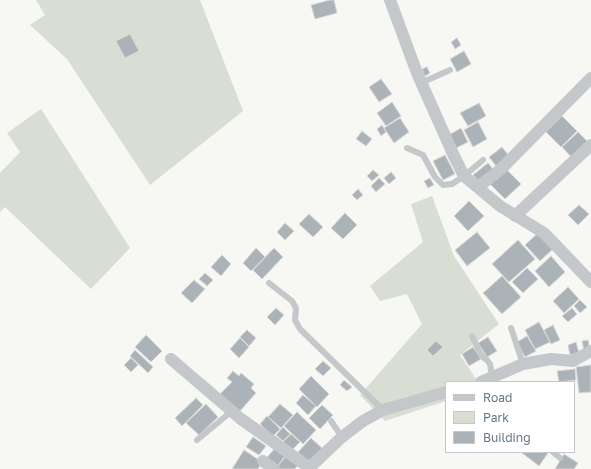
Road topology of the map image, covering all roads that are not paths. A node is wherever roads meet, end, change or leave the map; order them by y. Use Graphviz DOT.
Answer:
graph roads {
  1 [pos="390,0"];
  2 [pos="450,70"];
  3 [pos="591,78"];
  4 [pos="421,83"];
  5 [pos="591,145"];
  6 [pos="407,148"];
  7 [pos="483,160"];
  8 [pos="464,176"];
  9 [pos="478,187"];
  10 [pos="515,216"];
  11 [pos="591,282"];
  12 [pos="269,283"];
  13 [pos="511,328"];
  14 [pos="472,336"];
  15 [pos="591,351"];
  16 [pos="171,359"];
  17 [pos="523,364"];
  18 [pos="484,381"];
  19 [pos="445,392"];
  20 [pos="383,410"];
  21 [pos="232,411"];
  22 [pos="331,421"];
  23 [pos="342,437"];
  24 [pos="197,440"];
  25 [pos="554,453"];
  26 [pos="560,458"];
  27 [pos="263,462"];
  28 [pos="274,469"];
  29 [pos="310,469"];
  1 -- 4 [label="street"];
  2 -- 4 [label="lane"];
  3 -- 9 [label="street"];
  4 -- 8 [label="street"];
  5 -- 10 [label="street"];
  6 -- 8 [label="lane"];
  7 -- 8 [label="lane"];
  8 -- 9 [label="street"];
  9 -- 10 [label="street"];
  10 -- 11 [label="street"];
  12 -- 20 [label="lane"];
  13 -- 17 [label="lane"];
  14 -- 18 [label="lane"];
  15 -- 17 [label="street"];
  16 -- 21 [label="street"];
  17 -- 18 [label="street"];
  19 -- 20 [label="street"];
  20 -- 23 [label="street"];
  21 -- 24 [label="lane"];
  21 -- 29 [label="street"];
  22 -- 23 [label="lane"];
  23 -- 29 [label="street"];
  25 -- 26 [label="lane"];
  27 -- 28 [label="street"];
}
